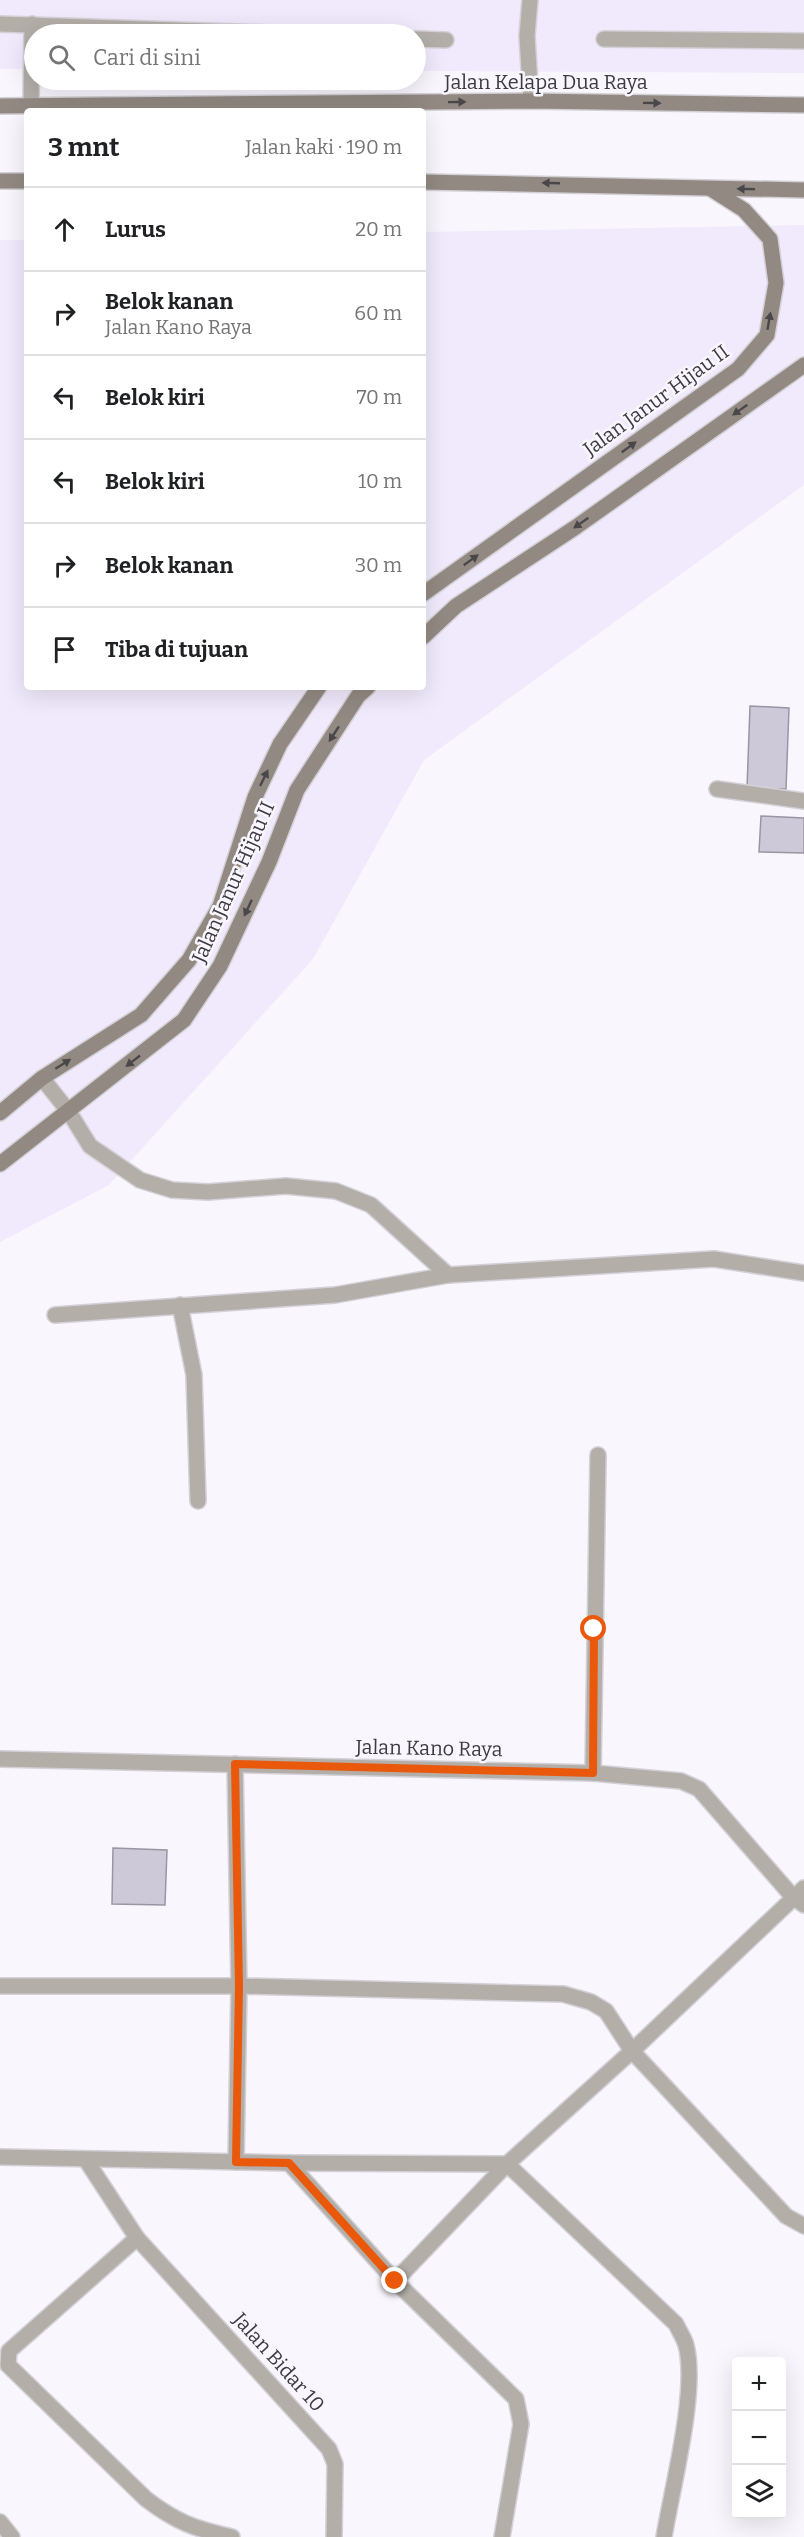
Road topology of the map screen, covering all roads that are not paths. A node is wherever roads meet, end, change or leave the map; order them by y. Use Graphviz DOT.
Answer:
graph roads {
  1 [pos="530,0"];
  2 [pos="0,24"];
  3 [pos="32,24"];
  4 [pos="426,39"];
  5 [pos="604,39"];
  6 [pos="446,40"];
  7 [pos="804,41"];
  8 [pos="31,90"];
  9 [pos="531,101"];
  10 [pos="804,105"];
  11 [pos="0,106"];
  12 [pos="31,106"];
  13 [pos="0,181"];
  14 [pos="24,181"];
  15 [pos="426,182"];
  16 [pos="711,189"];
  17 [pos="804,190"];
  18 [pos="804,365"];
  19 [pos="426,592"];
  20 [pos="426,634"];
  21 [pos="317,690"];
  22 [pos="365,690"];
  23 [pos="717,789"];
  24 [pos="804,801"];
  25 [pos="42,1078"];
  26 [pos="69,1112"];
  27 [pos="0,1113"];
  28 [pos="0,1164"];
  29 [pos="804,1273"];
  30 [pos="448,1275"];
  31 [pos="180,1305"];
  32 [pos="55,1315"];
  33 [pos="598,1455"];
  34 [pos="198,1501"];
  35 [pos="0,1759"];
  36 [pos="235,1764"];
  37 [pos="593,1773"];
  38 [pos="800,1897"];
  39 [pos="0,1986"];
  40 [pos="239,1986"];
  41 [pos="632,2051"];
  42 [pos="0,2157"];
  43 [pos="86,2160"];
  44 [pos="236,2162"];
  45 [pos="289,2163"];
  46 [pos="507,2164"];
  47 [pos="804,2226"];
  48 [pos="137,2238"];
  49 [pos="395,2281"];
  50 [pos="0,2522"];
  51 [pos="12,2537"];
  52 [pos="232,2537"];
  53 [pos="334,2537"];
  54 [pos="502,2537"];
  55 [pos="664,2537"];
  1 -- 9 [label="street"];
  2 -- 3 [label="street"];
  4 -- 6 [label="street"];
  5 -- 7 [label="street"];
  8 -- 12 [label="street"];
  9 -- 10 [label="street, Jalan Kelapa Dua Raya, one-way"];
  12 -- 9 [label="street, Jalan Kelapa Dua Raya, one-way"];
  11 -- 12 [label="street, Jalan Kelapa Dua Raya"];
  13 -- 14 [label="street"];
  16 -- 15 [label="street, one-way"];
  17 -- 16 [label="street, one-way"];
  19 -- 16 [label="street, Jalan Janur Hijau II, one-way"];
  18 -- 20 [label="street, one-way"];
  25 -- 21 [label="street, Jalan Janur Hijau II, one-way"];
  22 -- 26 [label="street, Jalan Janur Hijau II, one-way"];
  23 -- 24 [label="street"];
  25 -- 26 [label="street"];
  25 -- 27 [label="street, Jalan Janur Hijau II"];
  26 -- 28 [label="street, Jalan Janur Hijau II"];
  26 -- 30 [label="street"];
  29 -- 30 [label="street"];
  30 -- 31 [label="street"];
  31 -- 32 [label="street"];
  31 -- 34 [label="street"];
  33 -- 37 [label="street"];
  35 -- 36 [label="street, Jalan Kano Raya"];
  36 -- 37 [label="street, Jalan Kano Raya"];
  36 -- 40 [label="street"];
  37 -- 38 [label="street, Jalan Kano Raya"];
  38 -- 41 [label="street"];
  39 -- 40 [label="street"];
  40 -- 41 [label="street"];
  40 -- 44 [label="street"];
  41 -- 46 [label="street"];
  41 -- 47 [label="street"];
  42 -- 43 [label="street"];
  43 -- 44 [label="street"];
  43 -- 48 [label="street, Jalan Bidar 10"];
  44 -- 45 [label="street"];
  45 -- 46 [label="street"];
  45 -- 49 [label="street"];
  46 -- 49 [label="street"];
  46 -- 55 [label="street"];
  48 -- 52 [label="street"];
  48 -- 53 [label="street, Jalan Bidar 10"];
  49 -- 54 [label="street"];
  50 -- 51 [label="street"];
}
